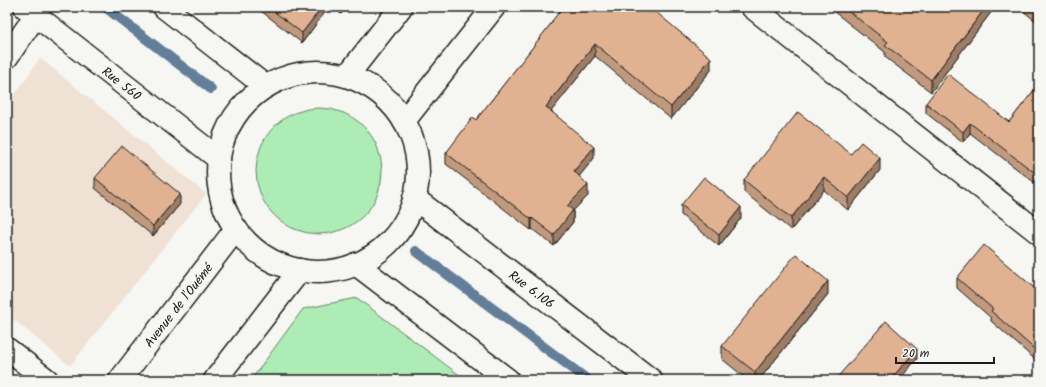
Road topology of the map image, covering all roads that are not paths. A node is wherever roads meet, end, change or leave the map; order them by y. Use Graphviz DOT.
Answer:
graph roads {
  1 [pos="164,7"];
  2 [pos="401,7"];
  3 [pos="494,7"];
  4 [pos="752,7"];
  5 [pos="31,11"];
  6 [pos="7,57"];
  7 [pos="347,76"];
  8 [pos="265,86"];
  9 [pos="404,121"];
  10 [pos="219,159"];
  11 [pos="414,198"];
  12 [pos="236,229"];
  13 [pos="1039,233"];
  14 [pos="356,264"];
  15 [pos="300,270"];
  16 [pos="7,349"];
  17 [pos="47,380"];
  18 [pos="120,380"];
  19 [pos="215,380"];
  20 [pos="508,380"];
  21 [pos="651,380"];
  1 -- 8 [label="main road"];
  2 -- 7 [label="main road"];
  3 -- 9 [label="main road"];
  4 -- 13 [label="main road"];
  5 -- 6 [label="main road"];
  5 -- 10 [label="main road, Rue 560"];
  7 -- 8 [label="main road"];
  7 -- 9 [label="main road"];
  8 -- 10 [label="main road"];
  9 -- 11 [label="main road"];
  10 -- 12 [label="main road"];
  11 -- 14 [label="main road"];
  11 -- 21 [label="main road, Rue 6.106"];
  12 -- 15 [label="main road"];
  12 -- 18 [label="main road, Avenue de l'Ouémé"];
  14 -- 15 [label="main road"];
  14 -- 20 [label="main road"];
  15 -- 19 [label="main road"];
  16 -- 17 [label="main road"];
}
